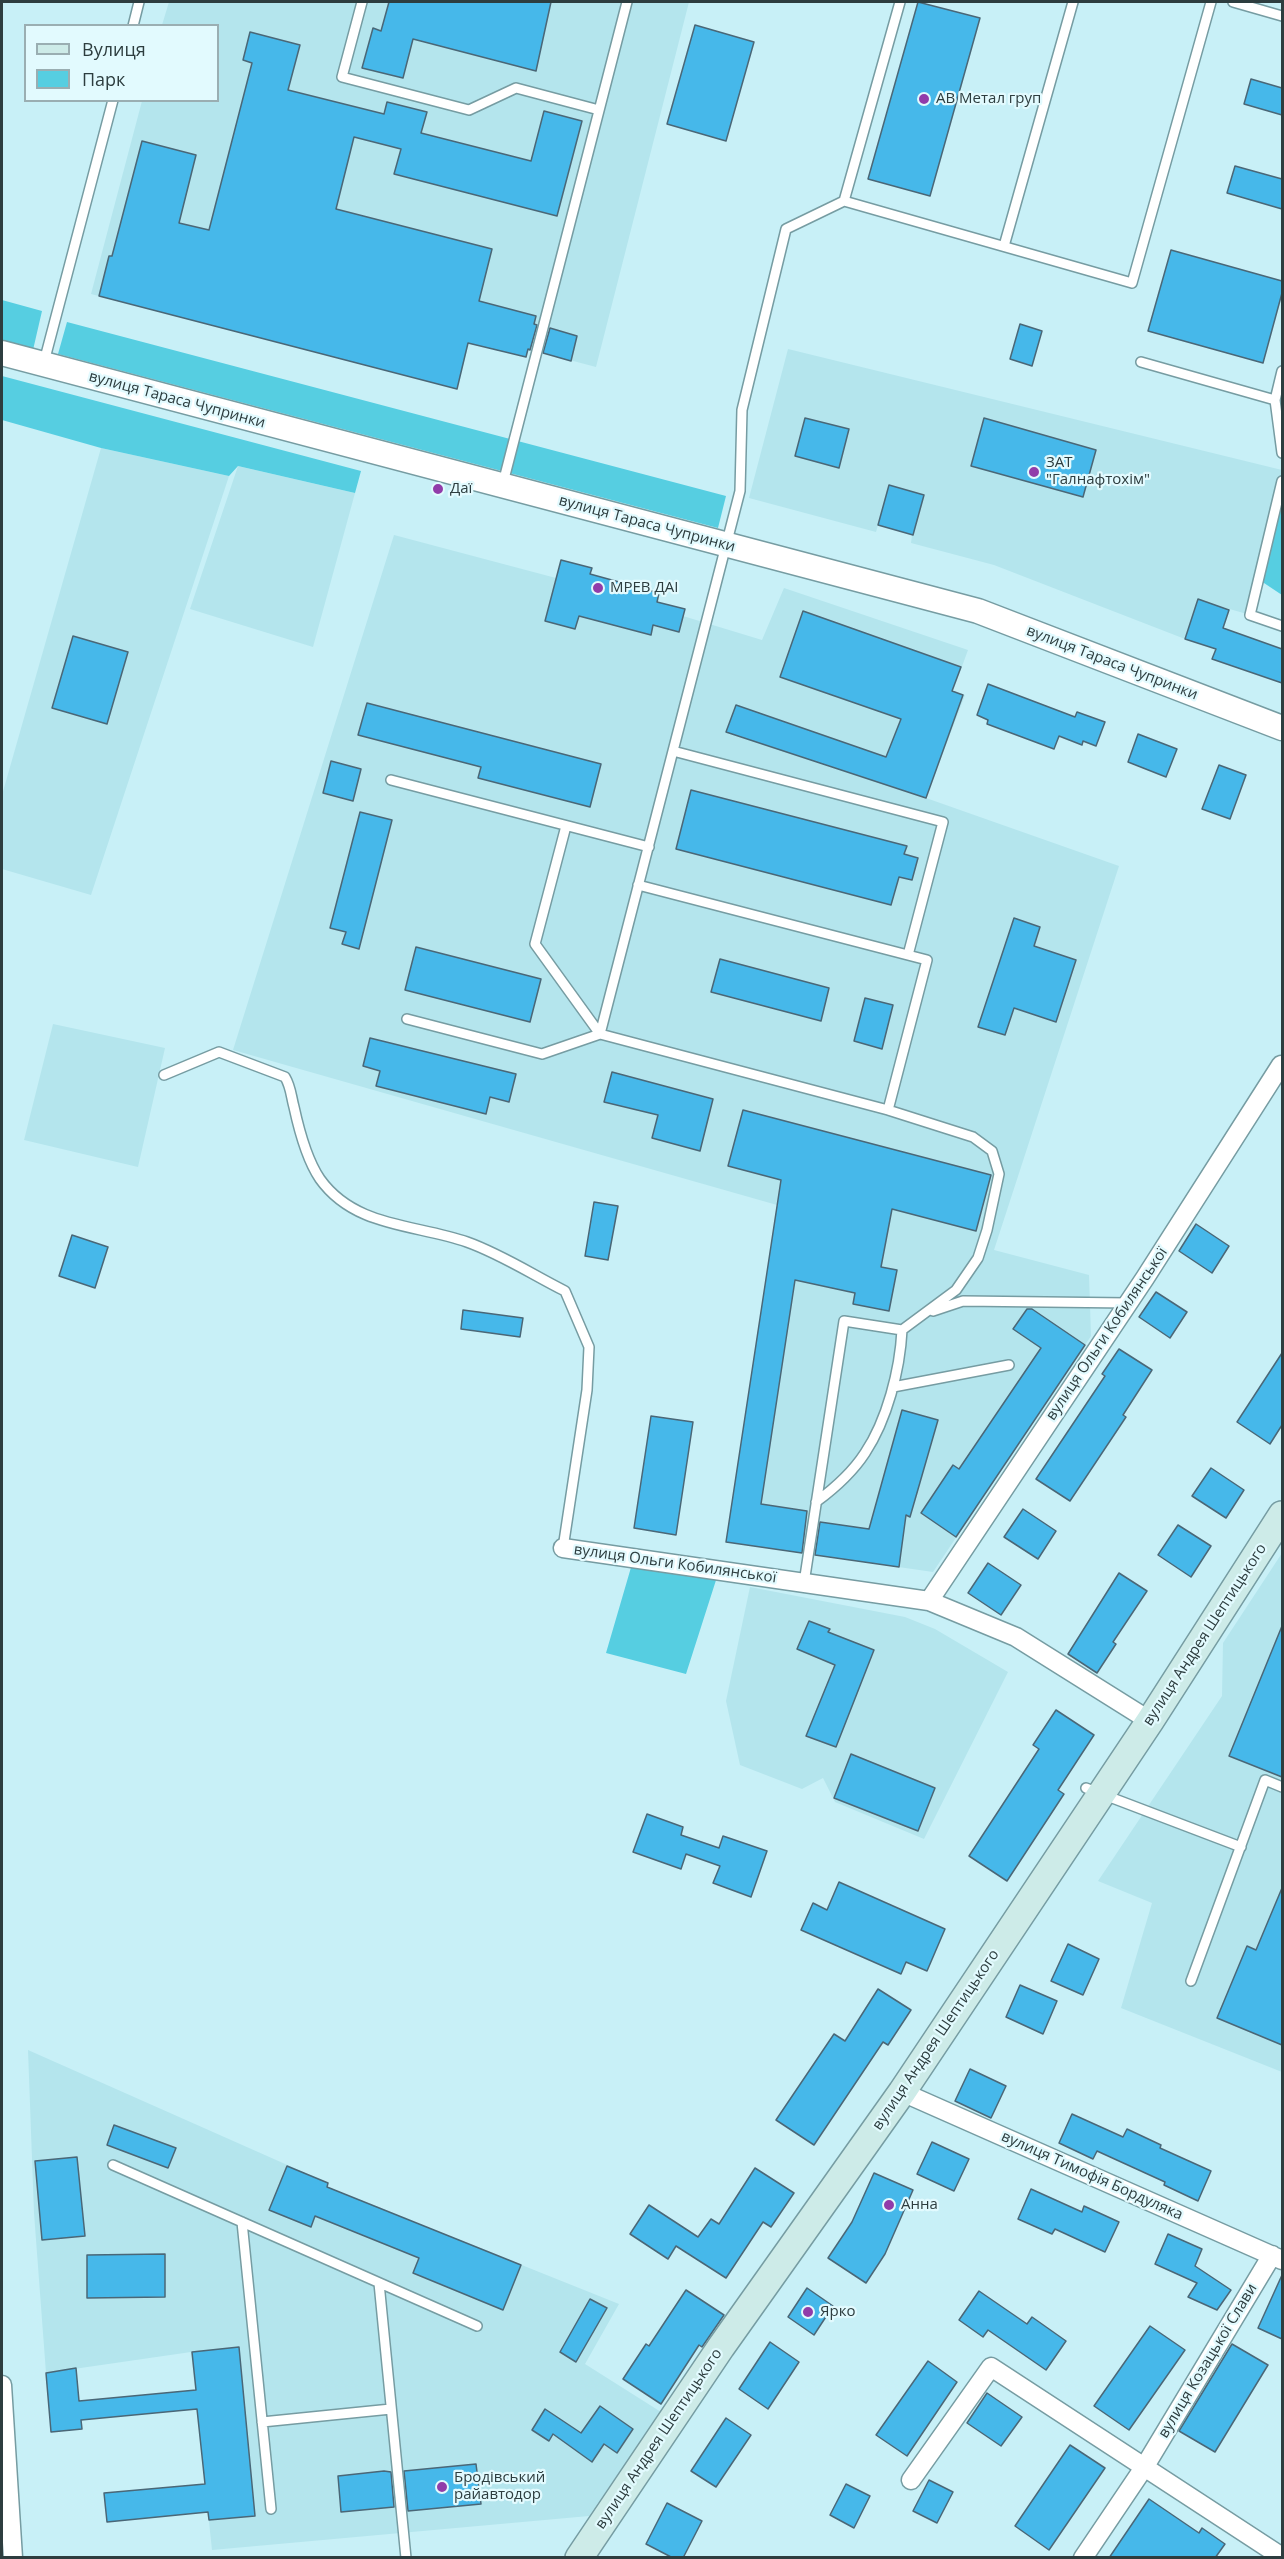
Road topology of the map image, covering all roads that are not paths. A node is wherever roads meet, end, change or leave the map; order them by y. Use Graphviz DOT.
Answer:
graph roads {
  1 [pos="139,2"];
  2 [pos="362,2"];
  3 [pos="627,2"];
  4 [pos="900,2"];
  5 [pos="1073,2"];
  6 [pos="1211,2"];
  7 [pos="1233,2"];
  8 [pos="1282,16"];
  9 [pos="134,24"];
  10 [pos="112,102"];
  11 [pos="599,110"];
  12 [pos="844,201"];
  13 [pos="1004,246"];
  14 [pos="2,353"];
  15 [pos="1141,362"];
  16 [pos="44,365"];
  17 [pos="1282,371"];
  18 [pos="1275,400"];
  19 [pos="1282,453"];
  20 [pos="1282,481"];
  21 [pos="503,486"];
  22 [pos="727,545"];
  23 [pos="1282,626"];
  24 [pos="1282,728"];
  25 [pos="673,751"];
  26 [pos="391,780"];
  27 [pos="566,826"];
  28 [pos="649,847"];
  29 [pos="638,885"];
  30 [pos="908,956"];
  31 [pos="407,1018"];
  32 [pos="600,1034"];
  33 [pos="1281,1065"];
  34 [pos="164,1075"];
  35 [pos="888,1110"];
  36 [pos="1129,1303"];
  37 [pos="928,1312"];
  38 [pos="902,1330"];
  39 [pos="1009,1365"];
  40 [pos="893,1387"];
  41 [pos="816,1502"];
  42 [pos="1282,1515"];
  43 [pos="563,1548"];
  44 [pos="804,1583"];
  45 [pos="929,1601"];
  46 [pos="1150,1721"];
  47 [pos="1282,1787"];
  48 [pos="1094,1791"];
  49 [pos="1241,1847"];
  50 [pos="1191,1981"];
  51 [pos="902,2092"];
  52 [pos="113,2165"];
  53 [pos="242,2222"];
  54 [pos="1277,2258"];
  55 [pos="379,2283"];
  56 [pos="477,2326"];
  57 [pos="2,2385"];
  58 [pos="392,2409"];
  59 [pos="262,2422"];
  60 [pos="1145,2466"];
  61 [pos="911,2480"];
  62 [pos="271,2509"];
  63 [pos="1282,2557"];
  64 [pos="13,2558"];
  65 [pos="406,2558"];
  66 [pos="579,2558"];
  67 [pos="1083,2558"];
  1 -- 9 [label="lane"];
  2 -- 11 [label="lane"];
  3 -- 11 [label="lane"];
  4 -- 12 [label="lane"];
  5 -- 13 [label="lane"];
  6 -- 13 [label="lane"];
  7 -- 8 [label="lane"];
  10 -- 16 [label="lane"];
  11 -- 21 [label="lane"];
  12 -- 13 [label="lane"];
  12 -- 22 [label="lane"];
  14 -- 16 [label="street, вулиця Тараса Чупринки"];
  15 -- 18 [label="lane"];
  16 -- 21 [label="street, вулиця Тараса Чупринки"];
  17 -- 18 [label="lane"];
  18 -- 19 [label="lane"];
  20 -- 23 [label="lane"];
  21 -- 22 [label="street, вулиця Тараса Чупринки"];
  22 -- 24 [label="street, вулиця Тараса Чупринки"];
  22 -- 25 [label="lane"];
  25 -- 28 [label="lane"];
  25 -- 30 [label="lane"];
  26 -- 27 [label="lane"];
  27 -- 28 [label="lane"];
  27 -- 32 [label="lane"];
  28 -- 29 [label="lane"];
  29 -- 30 [label="lane"];
  29 -- 32 [label="lane"];
  30 -- 35 [label="lane"];
  31 -- 32 [label="lane"];
  32 -- 35 [label="lane"];
  33 -- 36 [label="street, вулиця Ольги Кобилянської"];
  34 -- 43 [label="lane"];
  35 -- 37 [label="lane"];
  36 -- 37 [label="lane"];
  36 -- 45 [label="street, вулиця Ольги Кобилянської"];
  37 -- 38 [label="lane"];
  38 -- 40 [label="lane"];
  38 -- 41 [label="lane"];
  39 -- 40 [label="lane"];
  40 -- 41 [label="lane"];
  41 -- 44 [label="lane"];
  42 -- 46 [label="main road, вулиця Андрея Шептицького"];
  43 -- 44 [label="street, вулиця Ольги Кобилянської"];
  44 -- 45 [label="street, вулиця Ольги Кобилянської"];
  45 -- 46 [label="street, вулиця Ольги Кобилянської"];
  46 -- 48 [label="main road, вулиця Андрея Шептицького"];
  47 -- 49 [label="lane"];
  48 -- 49 [label="lane"];
  48 -- 51 [label="main road, вулиця Андрея Шептицького"];
  49 -- 50 [label="lane"];
  51 -- 54 [label="street, вулиця Тимофія Бордуляка"];
  51 -- 66 [label="main road, вулиця Андрея Шептицького"];
  52 -- 53 [label="lane"];
  53 -- 55 [label="lane"];
  53 -- 59 [label="lane"];
  54 -- 60 [label="street, вулиця Козацької Слави"];
  55 -- 56 [label="lane"];
  55 -- 58 [label="lane"];
  57 -- 64 [label="street"];
  58 -- 59 [label="lane"];
  58 -- 65 [label="lane"];
  59 -- 62 [label="lane"];
  60 -- 61 [label="street"];
  60 -- 63 [label="street"];
  60 -- 67 [label="street, вулиця Козацької Слави"];
}
